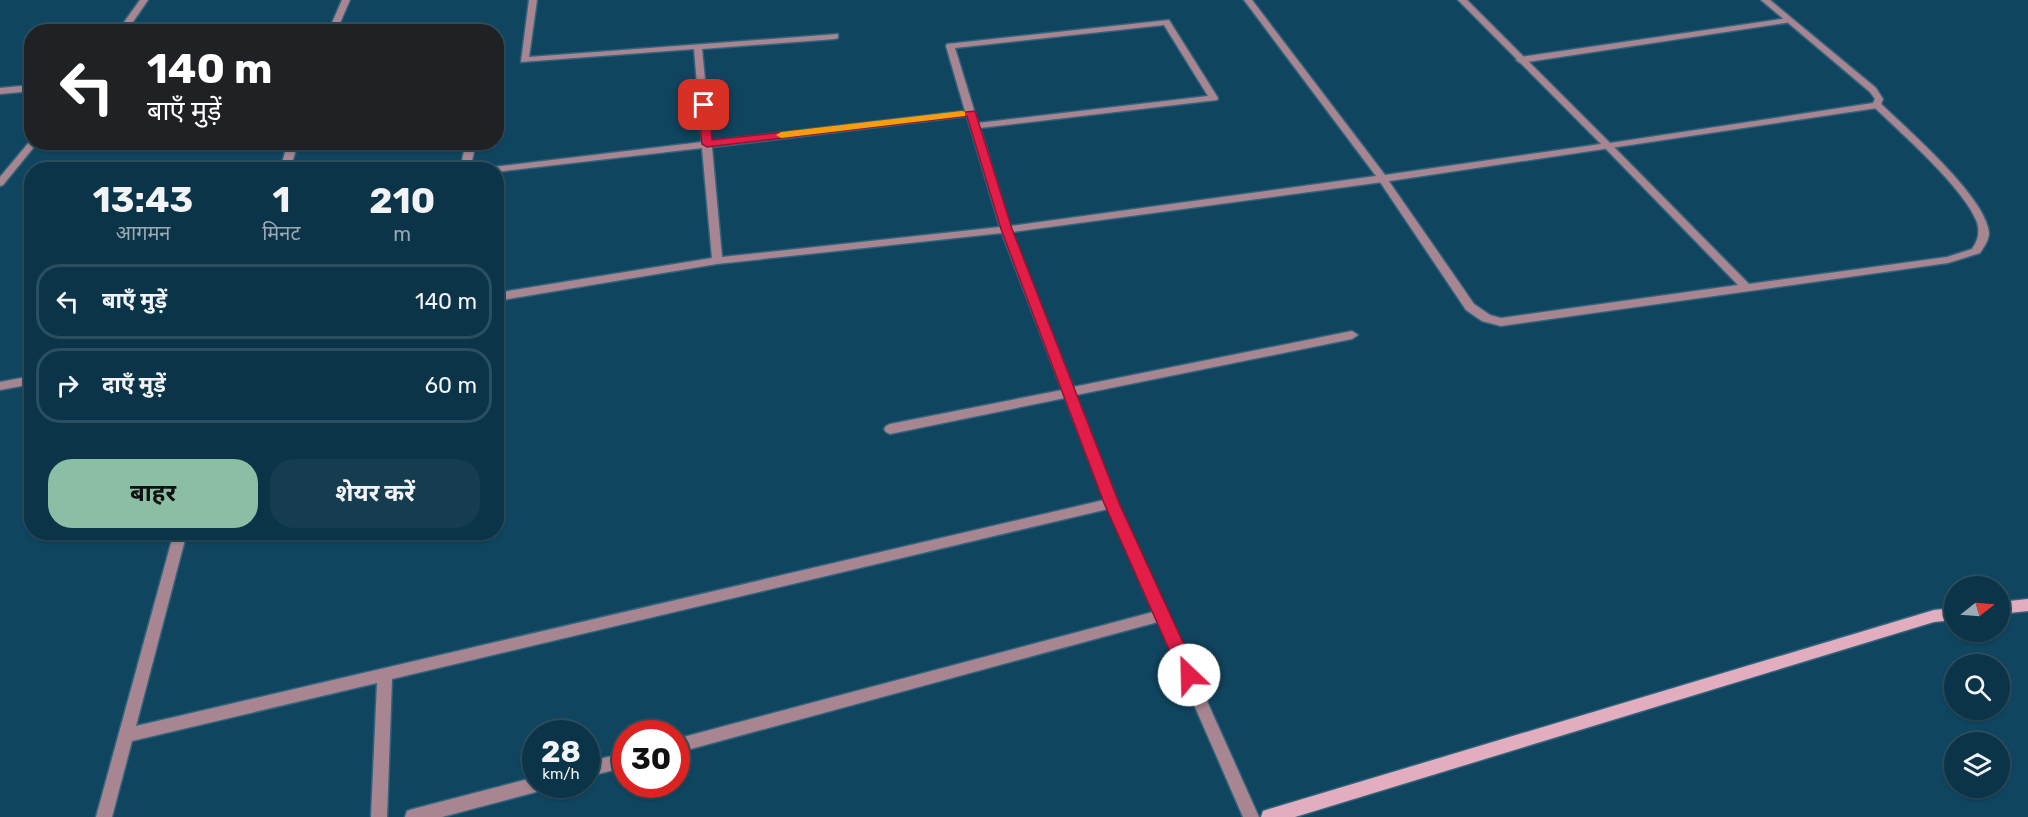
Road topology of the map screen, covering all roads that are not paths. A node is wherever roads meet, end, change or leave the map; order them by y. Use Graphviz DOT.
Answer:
graph roads {
  1 [pos="144,0"];
  2 [pos="346,0"];
  3 [pos="533,0"];
  4 [pos="1248,0"];
  5 [pos="1462,0"];
  6 [pos="1766,0"];
  7 [pos="1789,21"];
  8 [pos="127,24"];
  9 [pos="336,24"];
  10 [pos="835,36"];
  11 [pos="698,46"];
  12 [pos="1520,60"];
  13 [pos="24,89"];
  14 [pos="0,91"];
  15 [pos="1877,105"];
  16 [pos="973,119"];
  17 [pos="707,144"];
  18 [pos="1608,146"];
  19 [pos="27,150"];
  20 [pos="504,169"];
  21 [pos="1383,178"];
  22 [pos="0,183"];
  23 [pos="1006,229"];
  24 [pos="717,261"];
  25 [pos="1746,287"];
  26 [pos="504,296"];
  27 [pos="1352,335"];
  28 [pos="24,382"];
  29 [pos="0,386"];
  30 [pos="1069,393"];
  31 [pos="890,429"];
  32 [pos="1112,503"];
  33 [pos="179,540"];
  34 [pos="2028,604"];
  35 [pos="2010,607"];
  36 [pos="1163,615"];
  37 [pos="1944,615"];
  38 [pos="385,674"];
  39 [pos="127,735"];
  40 [pos="690,742"];
  41 [pos="522,788"];
  42 [pos="104,817"];
  43 [pos="379,817"];
  44 [pos="413,817"];
  45 [pos="1251,817"];
  46 [pos="1269,817"];
  1 -- 8 [label="street"];
  2 -- 9 [label="street"];
  3 -- 11 [label="street"];
  4 -- 21 [label="street"];
  5 -- 12 [label="street"];
  6 -- 7 [label="street"];
  7 -- 12 [label="street"];
  7 -- 15 [label="street"];
  10 -- 11 [label="street"];
  11 -- 17 [label="street"];
  12 -- 18 [label="street"];
  13 -- 14 [label="street"];
  15 -- 18 [label="street"];
  15 -- 25 [label="street"];
  16 -- 16 [label="street"];
  16 -- 17 [label="street"];
  16 -- 23 [label="street"];
  17 -- 20 [label="street"];
  17 -- 24 [label="street"];
  18 -- 21 [label="street"];
  18 -- 25 [label="street"];
  19 -- 22 [label="street"];
  21 -- 23 [label="street"];
  21 -- 25 [label="street"];
  23 -- 24 [label="street"];
  23 -- 30 [label="street"];
  24 -- 26 [label="street"];
  27 -- 30 [label="street"];
  28 -- 29 [label="street"];
  30 -- 31 [label="street"];
  30 -- 32 [label="street"];
  32 -- 36 [label="street"];
  32 -- 38 [label="street"];
  33 -- 39 [label="street"];
  34 -- 35 [label="street"];
  36 -- 40 [label="street"];
  36 -- 45 [label="street"];
  37 -- 46 [label="street"];
  38 -- 39 [label="street"];
  38 -- 43 [label="street"];
  39 -- 42 [label="street"];
  41 -- 44 [label="street"];
}
